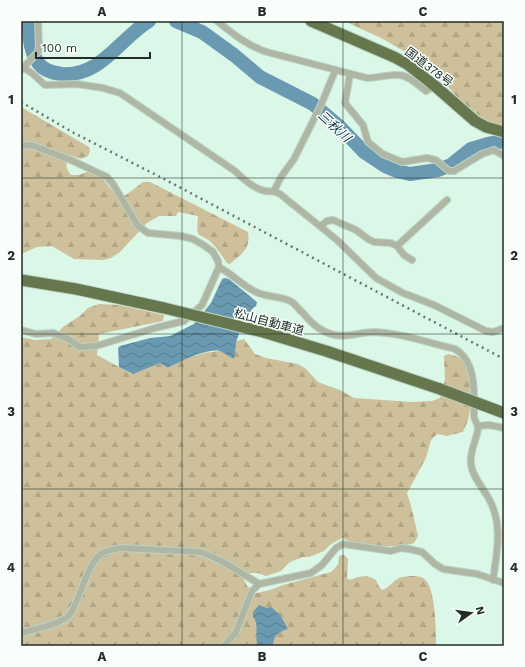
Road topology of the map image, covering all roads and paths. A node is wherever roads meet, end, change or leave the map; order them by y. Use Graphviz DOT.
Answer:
graph roads {
  1 [pos="38,21"];
  2 [pos="217,21"];
  3 [pos="311,21"];
  4 [pos="22,69"];
  5 [pos="335,71"];
  6 [pos="350,74"];
  7 [pos="435,86"];
  8 [pos="504,132"];
  9 [pos="21,147"];
  10 [pos="504,156"];
  11 [pos="274,191"];
  12 [pos="447,200"];
  13 [pos="321,226"];
  14 [pos="397,246"];
  15 [pos="412,260"];
  16 [pos="219,267"];
  17 [pos="21,280"];
  18 [pos="504,328"];
  19 [pos="21,330"];
  20 [pos="504,413"];
  21 [pos="478,426"];
  22 [pos="504,428"];
  23 [pos="501,523"];
  24 [pos="493,580"];
  25 [pos="504,583"];
  26 [pos="258,584"];
  27 [pos="21,633"];
  28 [pos="224,646"];
  1 -- 4 [label="street"];
  2 -- 5 [label="street"];
  3 -- 7 [label="highway, 国道378号"];
  4 -- 11 [label="street"];
  5 -- 6 [label="street"];
  5 -- 11 [label="street"];
  6 -- 7 [label="street"];
  6 -- 10 [label="street"];
  7 -- 8 [label="highway, 国道378号"];
  9 -- 16 [label="street"];
  11 -- 13 [label="street"];
  12 -- 14 [label="street"];
  13 -- 14 [label="street"];
  13 -- 18 [label="street"];
  14 -- 15 [label="street"];
  16 -- 19 [label="street"];
  16 -- 21 [label="street"];
  17 -- 20 [label="highway, 松山自動車道, bridge"];
  21 -- 22 [label="street"];
  21 -- 23 [label="street"];
  23 -- 24 [label="street"];
  24 -- 25 [label="street"];
  24 -- 26 [label="street"];
  26 -- 27 [label="street"];
  26 -- 28 [label="street"];
}
